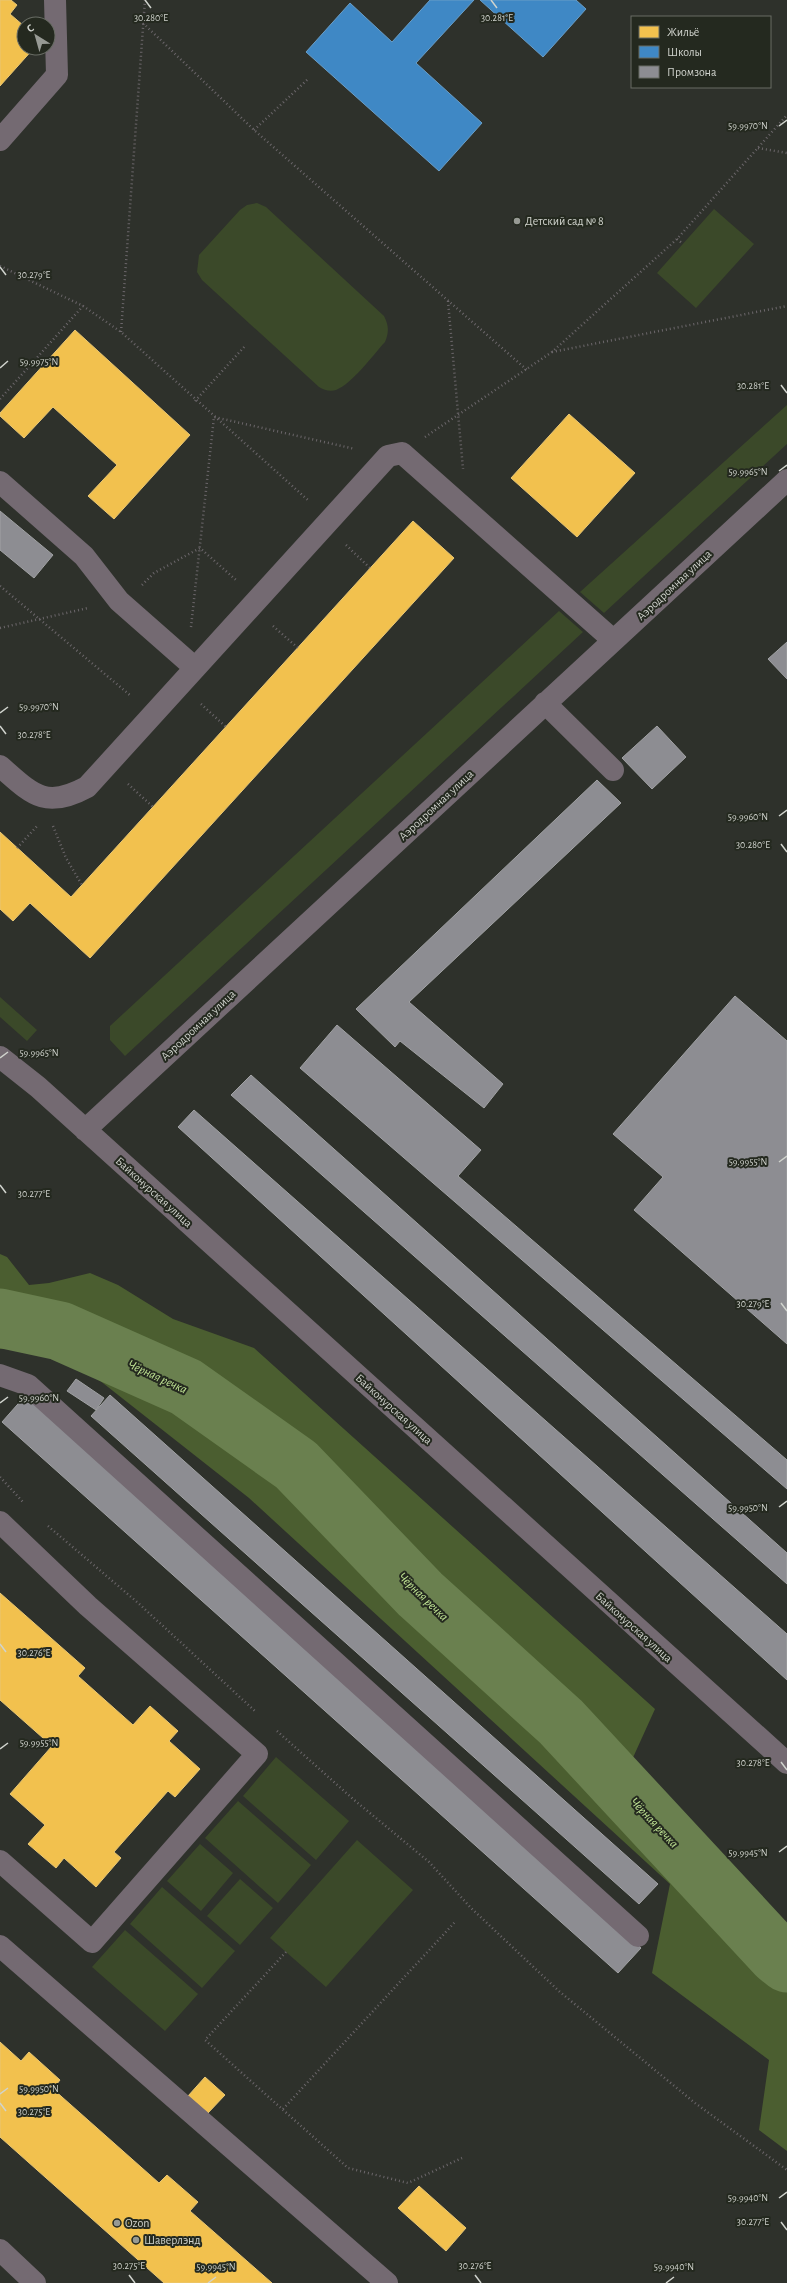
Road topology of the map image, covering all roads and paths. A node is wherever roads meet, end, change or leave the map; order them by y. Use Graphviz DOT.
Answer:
graph roads {
  1 [pos="55,0"];
  2 [pos="145,0"];
  3 [pos="143,23"];
  4 [pos="308,79"];
  5 [pos="787,115"];
  6 [pos="254,130"];
  7 [pos="0,140"];
  8 [pos="758,148"];
  9 [pos="787,153"];
  10 [pos="677,239"];
  11 [pos="683,244"];
  12 [pos="0,266"];
  13 [pos="448,301"];
  14 [pos="83,306"];
  15 [pos="787,306"];
  16 [pos="121,332"];
  17 [pos="246,345"];
  18 [pos="552,352"];
  19 [pos="527,370"];
  20 [pos="0,399"];
  21 [pos="195,400"];
  22 [pos="458,415"];
  23 [pos="214,417"];
  24 [pos="395,455"];
  25 [pos="787,480"];
  26 [pos="0,482"];
  27 [pos="468,512"];
  28 [pos="328,523"];
  29 [pos="200,548"];
  30 [pos="370,568"];
  31 [pos="230,575"];
  32 [pos="0,586"];
  33 [pos="119,601"];
  34 [pos="194,606"];
  35 [pos="251,606"];
  36 [pos="38,619"];
  37 [pos="0,628"];
  38 [pos="613,640"];
  39 [pos="298,648"];
  40 [pos="194,667"];
  41 [pos="545,703"];
  42 [pos="152,714"];
  43 [pos="107,765"];
  44 [pos="0,766"];
  45 [pos="614,770"];
  46 [pos="153,807"];
  47 [pos="51,820"];
  48 [pos="82,885"];
  49 [pos="0,1056"];
  50 [pos="85,1130"];
  51 [pos="0,1375"];
  52 [pos="0,1477"];
  53 [pos="27,1506"];
  54 [pos="0,1522"];
  55 [pos="44,1522"];
  56 [pos="261,1716"];
  57 [pos="272,1727"];
  58 [pos="787,1763"];
  59 [pos="0,1861"];
  60 [pos="455,1922"];
  61 [pos="638,1936"];
  62 [pos="0,1946"];
  63 [pos="286,1952"];
  64 [pos="283,2109"];
  65 [pos="462,2158"];
  66 [pos="787,2170"];
  67 [pos="0,2250"];
  68 [pos="35,2283"];
  69 [pos="387,2283"];
  1 -- 7 [label="street"];
  2 -- 3 [label="path"];
  3 -- 6 [label="path"];
  3 -- 16 [label="path"];
  4 -- 6 [label="path"];
  5 -- 8 [label="path"];
  6 -- 13 [label="path"];
  8 -- 9 [label="path"];
  8 -- 10 [label="path"];
  10 -- 11 [label="path"];
  10 -- 18 [label="path"];
  12 -- 14 [label="path"];
  13 -- 19 [label="path"];
  13 -- 22 [label="path"];
  14 -- 16 [label="path"];
  14 -- 20 [label="path"];
  15 -- 18 [label="path"];
  16 -- 21 [label="path"];
  17 -- 21 [label="path"];
  18 -- 19 [label="path"];
  19 -- 22 [label="path"];
  21 -- 23 [label="path"];
  22 -- 24 [label="path"];
  22 -- 27 [label="path"];
  23 -- 24 [label="path"];
  23 -- 28 [label="path"];
  23 -- 29 [label="path"];
  24 -- 27 [label="street"];
  24 -- 28 [label="street"];
  25 -- 38 [label="street, Аэродромная улица"];
  26 -- 33 [label="street"];
  27 -- 38 [label="street"];
  28 -- 30 [label="path"];
  28 -- 35 [label="street"];
  29 -- 31 [label="path"];
  29 -- 33 [label="path"];
  29 -- 34 [label="path"];
  32 -- 36 [label="path"];
  33 -- 36 [label="path"];
  33 -- 40 [label="street"];
  35 -- 39 [label="path"];
  35 -- 40 [label="street"];
  36 -- 37 [label="path"];
  36 -- 42 [label="path"];
  38 -- 41 [label="street, Аэродромная улица"];
  40 -- 42 [label="street"];
  41 -- 45 [label="street"];
  41 -- 50 [label="street, Аэродромная улица"];
  42 -- 43 [label="street"];
  43 -- 44 [label="street"];
  43 -- 46 [label="path"];
  47 -- 48 [label="path"];
  49 -- 50 [label="street, Байконурская улица"];
  50 -- 58 [label="street, Байконурская улица"];
  51 -- 61 [label="street"];
  52 -- 53 [label="path"];
  54 -- 59 [label="street"];
  55 -- 56 [label="path"];
  57 -- 66 [label="path"];
  60 -- 64 [label="path"];
  62 -- 69 [label="street"];
  63 -- 64 [label="path"];
  64 -- 65 [label="path"];
  67 -- 68 [label="street"];
}
